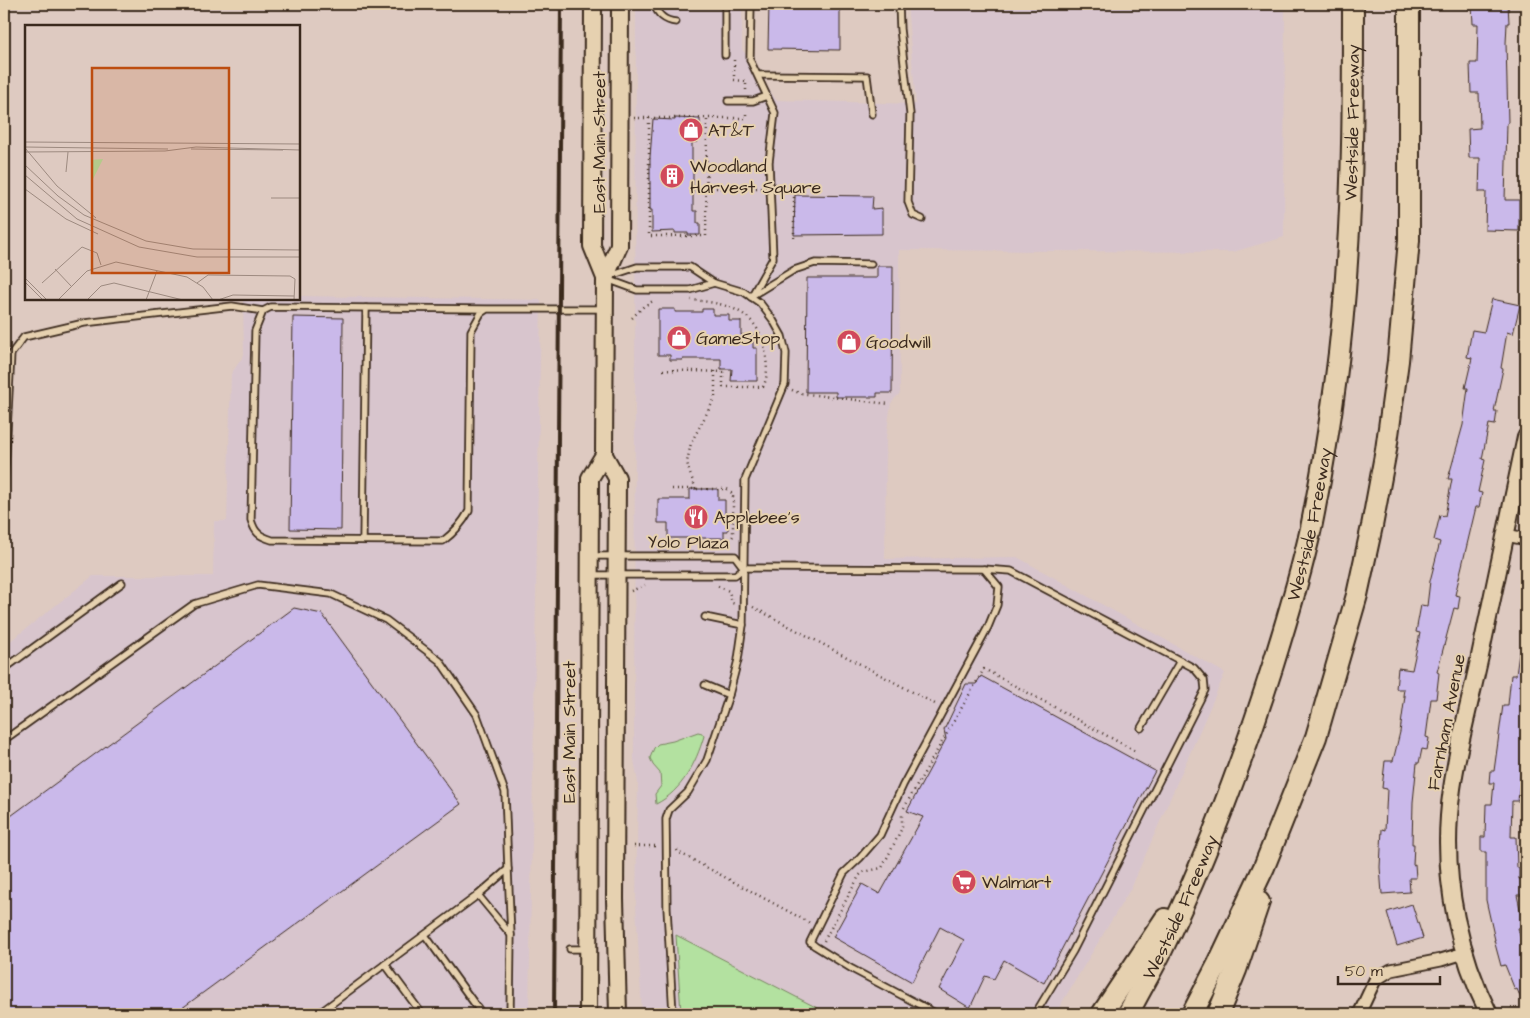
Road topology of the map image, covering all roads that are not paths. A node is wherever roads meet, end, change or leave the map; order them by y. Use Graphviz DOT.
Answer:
graph roads {
  1 [pos="593,4"];
  2 [pos="620,4"];
  3 [pos="654,4"];
  4 [pos="725,4"];
  5 [pos="751,4"];
  6 [pos="899,4"];
  7 [pos="1353,4"];
  8 [pos="1410,4"];
  9 [pos="676,22"];
  10 [pos="725,55"];
  11 [pos="758,75"];
  12 [pos="767,96"];
  13 [pos="728,102"];
  14 [pos="872,114"];
  15 [pos="922,219"];
  16 [pos="871,264"];
  17 [pos="605,278"];
  18 [pos="714,283"];
  19 [pos="751,297"];
  20 [pos="366,308"];
  21 [pos="605,309"];
  22 [pos="488,310"];
  23 [pos="263,311"];
  24 [pos="1526,437"];
  25 [pos="604,454"];
  26 [pos="4,487"];
  27 [pos="1506,535"];
  28 [pos="1526,539"];
  29 [pos="363,540"];
  30 [pos="590,556"];
  31 [pos="617,556"];
  32 [pos="744,568"];
  33 [pos="984,569"];
  34 [pos="590,575"];
  35 [pos="617,575"];
  36 [pos="122,583"];
  37 [pos="705,617"];
  38 [pos="743,625"];
  39 [pos="1180,661"];
  40 [pos="4,669"];
  41 [pos="705,685"];
  42 [pos="729,695"];
  43 [pos="1142,728"];
  44 [pos="1316,737"];
  45 [pos="4,740"];
  46 [pos="508,869"];
  47 [pos="1196,872"];
  48 [pos="478,895"];
  49 [pos="425,935"];
  50 [pos="511,935"];
  51 [pos="570,949"];
  52 [pos="588,949"];
  53 [pos="1464,953"];
  54 [pos="385,964"];
  55 [pos="318,1014"];
  56 [pos="422,1014"];
  57 [pos="482,1014"];
  58 [pos="510,1014"];
  59 [pos="588,1014"];
  60 [pos="618,1014"];
  61 [pos="673,1014"];
  62 [pos="937,1014"];
  63 [pos="1035,1014"];
  64 [pos="1102,1014"];
  65 [pos="1128,1014"];
  66 [pos="1192,1014"];
  67 [pos="1218,1014"];
  68 [pos="1359,1014"];
  69 [pos="1489,1014"];
  1 -- 17 [label="main road, East Main Street"];
  2 -- 17 [label="main road, East Main Street"];
  3 -- 9 [label="lane"];
  4 -- 10 [label="lane"];
  5 -- 11 [label="lane"];
  6 -- 15 [label="lane"];
  7 -- 47 [label="highway, Westside Freeway"];
  8 -- 44 [label="highway"];
  11 -- 12 [label="lane"];
  11 -- 14 [label="lane"];
  12 -- 13 [label="lane"];
  12 -- 19 [label="lane"];
  16 -- 19 [label="lane"];
  17 -- 18 [label="lane"];
  17 -- 18 [label="lane"];
  17 -- 21 [label="main road, East Main Street"];
  18 -- 19 [label="lane"];
  19 -- 32 [label="lane"];
  20 -- 22 [label="lane"];
  20 -- 23 [label="lane"];
  20 -- 29 [label="lane"];
  21 -- 22 [label="lane"];
  21 -- 25 [label="main road, East Main Street"];
  22 -- 29 [label="lane"];
  23 -- 26 [label="lane"];
  23 -- 29 [label="lane"];
  24 -- 27 [label="main road, Farnham Avenue"];
  25 -- 30 [label="main road, East Main Street"];
  25 -- 31 [label="main road, East Main Street"];
  27 -- 28 [label="street"];
  27 -- 53 [label="main road, Farnham Avenue"];
  30 -- 31 [label="lane, Yolo Plaza"];
  30 -- 34 [label="main road, East Main Street"];
  31 -- 32 [label="lane, Yolo Plaza"];
  31 -- 35 [label="main road, East Main Street"];
  32 -- 33 [label="lane"];
  32 -- 35 [label="lane, Yolo Plaza"];
  32 -- 38 [label="lane"];
  33 -- 39 [label="lane"];
  33 -- 62 [label="lane"];
  34 -- 35 [label="lane, Yolo Plaza"];
  34 -- 52 [label="main road, East Main Street"];
  35 -- 60 [label="main road, East Main Street"];
  36 -- 40 [label="lane"];
  37 -- 38 [label="lane"];
  38 -- 42 [label="lane"];
  39 -- 43 [label="lane"];
  39 -- 63 [label="lane"];
  41 -- 42 [label="lane"];
  42 -- 61 [label="lane"];
  44 -- 66 [label="highway"];
  44 -- 67 [label="highway"];
  45 -- 46 [label="lane"];
  46 -- 48 [label="lane"];
  46 -- 50 [label="lane"];
  47 -- 64 [label="highway"];
  47 -- 65 [label="highway, Westside Freeway"];
  48 -- 49 [label="lane"];
  48 -- 50 [label="lane"];
  49 -- 54 [label="lane"];
  49 -- 57 [label="lane"];
  50 -- 58 [label="lane"];
  51 -- 52 [label="lane"];
  52 -- 59 [label="main road, East Main Street"];
  53 -- 68 [label="street"];
  53 -- 69 [label="main road, Farnham Avenue"];
  54 -- 55 [label="lane"];
  54 -- 56 [label="lane"];
}
